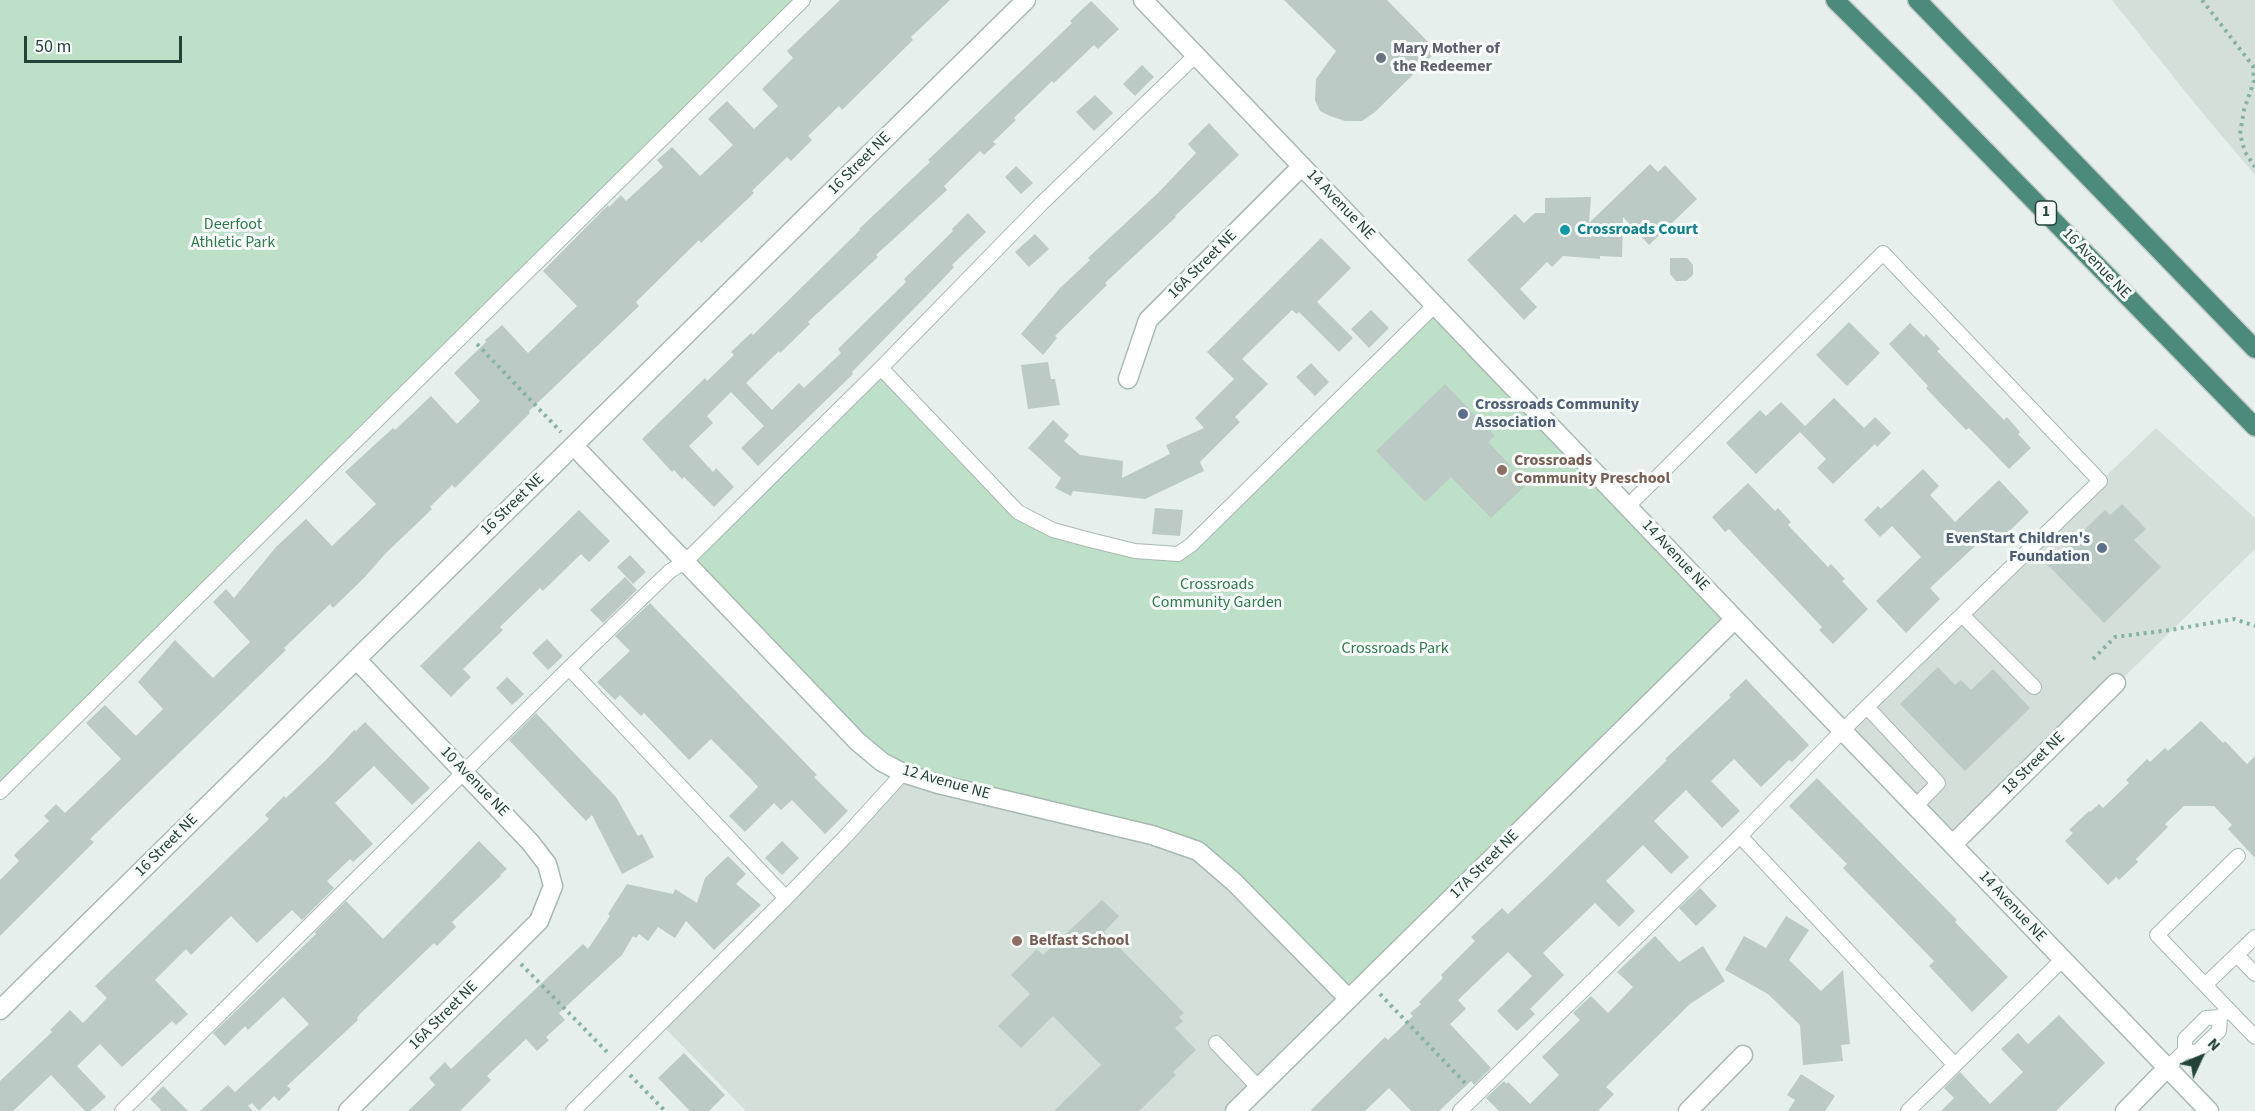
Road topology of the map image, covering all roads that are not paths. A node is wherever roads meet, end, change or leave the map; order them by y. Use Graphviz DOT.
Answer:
graph roads {
  1 [pos="803,0"];
  2 [pos="1026,0"];
  3 [pos="1143,0"];
  4 [pos="1835,0"];
  5 [pos="1917,0"];
  6 [pos="1196,55"];
  7 [pos="1302,166"];
  8 [pos="1436,304"];
  9 [pos="2255,349"];
  10 [pos="881,368"];
  11 [pos="1128,379"];
  12 [pos="2255,427"];
  13 [pos="574,446"];
  14 [pos="1628,506"];
  15 [pos="685,562"];
  16 [pos="1962,615"];
  17 [pos="1735,619"];
  18 [pos="356,659"];
  19 [pos="569,668"];
  20 [pos="2116,683"];
  21 [pos="2034,687"];
  22 [pos="1867,707"];
  23 [pos="1843,730"];
  24 [pos="464,772"];
  25 [pos="903,773"];
  26 [pos="0,792"];
  27 [pos="1916,806"];
  28 [pos="1740,836"];
  29 [pos="1953,844"];
  30 [pos="2238,856"];
  31 [pos="786,898"];
  32 [pos="539,921"];
  33 [pos="2255,937"];
  34 [pos="2237,955"];
  35 [pos="2062,960"];
  36 [pos="2255,974"];
  37 [pos="2205,985"];
  38 [pos="1349,999"];
  39 [pos="0,1010"];
  40 [pos="2224,1013"];
  41 [pos="2255,1037"];
  42 [pos="1216,1043"];
  43 [pos="1743,1055"];
  44 [pos="1954,1064"];
  45 [pos="2167,1068"];
  46 [pos="1259,1088"];
  47 [pos="122,1111"];
  48 [pos="348,1111"];
  49 [pos="573,1111"];
  50 [pos="1235,1111"];
  51 [pos="1460,1111"];
  52 [pos="1688,1111"];
  53 [pos="1908,1111"];
  54 [pos="2125,1111"];
  55 [pos="2209,1111"];
  1 -- 26 [label="lane"];
  2 -- 13 [label="street, 16 Street NE"];
  3 -- 6 [label="street, 14 Avenue NE"];
  4 -- 12 [label="highway, 16 Avenue NE / 1"];
  5 -- 9 [label="highway"];
  6 -- 7 [label="street, 14 Avenue NE"];
  6 -- 10 [label="lane"];
  7 -- 8 [label="street, 14 Avenue NE"];
  7 -- 11 [label="street, 16A Street NE"];
  8 -- 10 [label="lane"];
  8 -- 14 [label="street, 14 Avenue NE"];
  10 -- 15 [label="lane"];
  13 -- 15 [label="street, 12 Avenue NE"];
  13 -- 18 [label="street, 16 Street NE"];
  14 -- 16 [label="lane"];
  14 -- 17 [label="street, 14 Avenue NE"];
  15 -- 19 [label="lane"];
  15 -- 25 [label="street, 12 Avenue NE"];
  16 -- 21 [label="lane"];
  16 -- 22 [label="lane"];
  17 -- 23 [label="street, 14 Avenue NE"];
  17 -- 38 [label="street, 17A Street NE"];
  18 -- 24 [label="street, 10 Avenue NE"];
  18 -- 39 [label="street, 16 Street NE"];
  19 -- 24 [label="lane"];
  19 -- 31 [label="lane"];
  20 -- 29 [label="street, 18 Street NE"];
  22 -- 23 [label="lane"];
  22 -- 27 [label="lane"];
  23 -- 27 [label="street, 14 Avenue NE"];
  23 -- 28 [label="lane"];
  24 -- 32 [label="street, 10 Avenue NE"];
  24 -- 47 [label="lane"];
  25 -- 31 [label="lane"];
  25 -- 38 [label="street, 12 Avenue NE"];
  27 -- 29 [label="street, 14 Avenue NE"];
  28 -- 44 [label="lane"];
  28 -- 51 [label="lane"];
  29 -- 35 [label="street, 14 Avenue NE"];
  30 -- 37 [label="lane"];
  31 -- 49 [label="lane"];
  32 -- 48 [label="street, 16A Street NE"];
  33 -- 34 [label="lane"];
  34 -- 36 [label="lane"];
  34 -- 37 [label="lane"];
  35 -- 44 [label="lane"];
  35 -- 45 [label="street, 14 Avenue NE"];
  37 -- 40 [label="lane"];
  38 -- 46 [label="street, 17A Street NE"];
  40 -- 41 [label="lane"];
  40 -- 45 [label="lane"];
  42 -- 46 [label="lane"];
  43 -- 52 [label="street"];
  44 -- 53 [label="lane"];
  45 -- 54 [label="street"];
  45 -- 55 [label="street, 14 Avenue NE"];
  46 -- 50 [label="street, 17A Street NE"];
}
